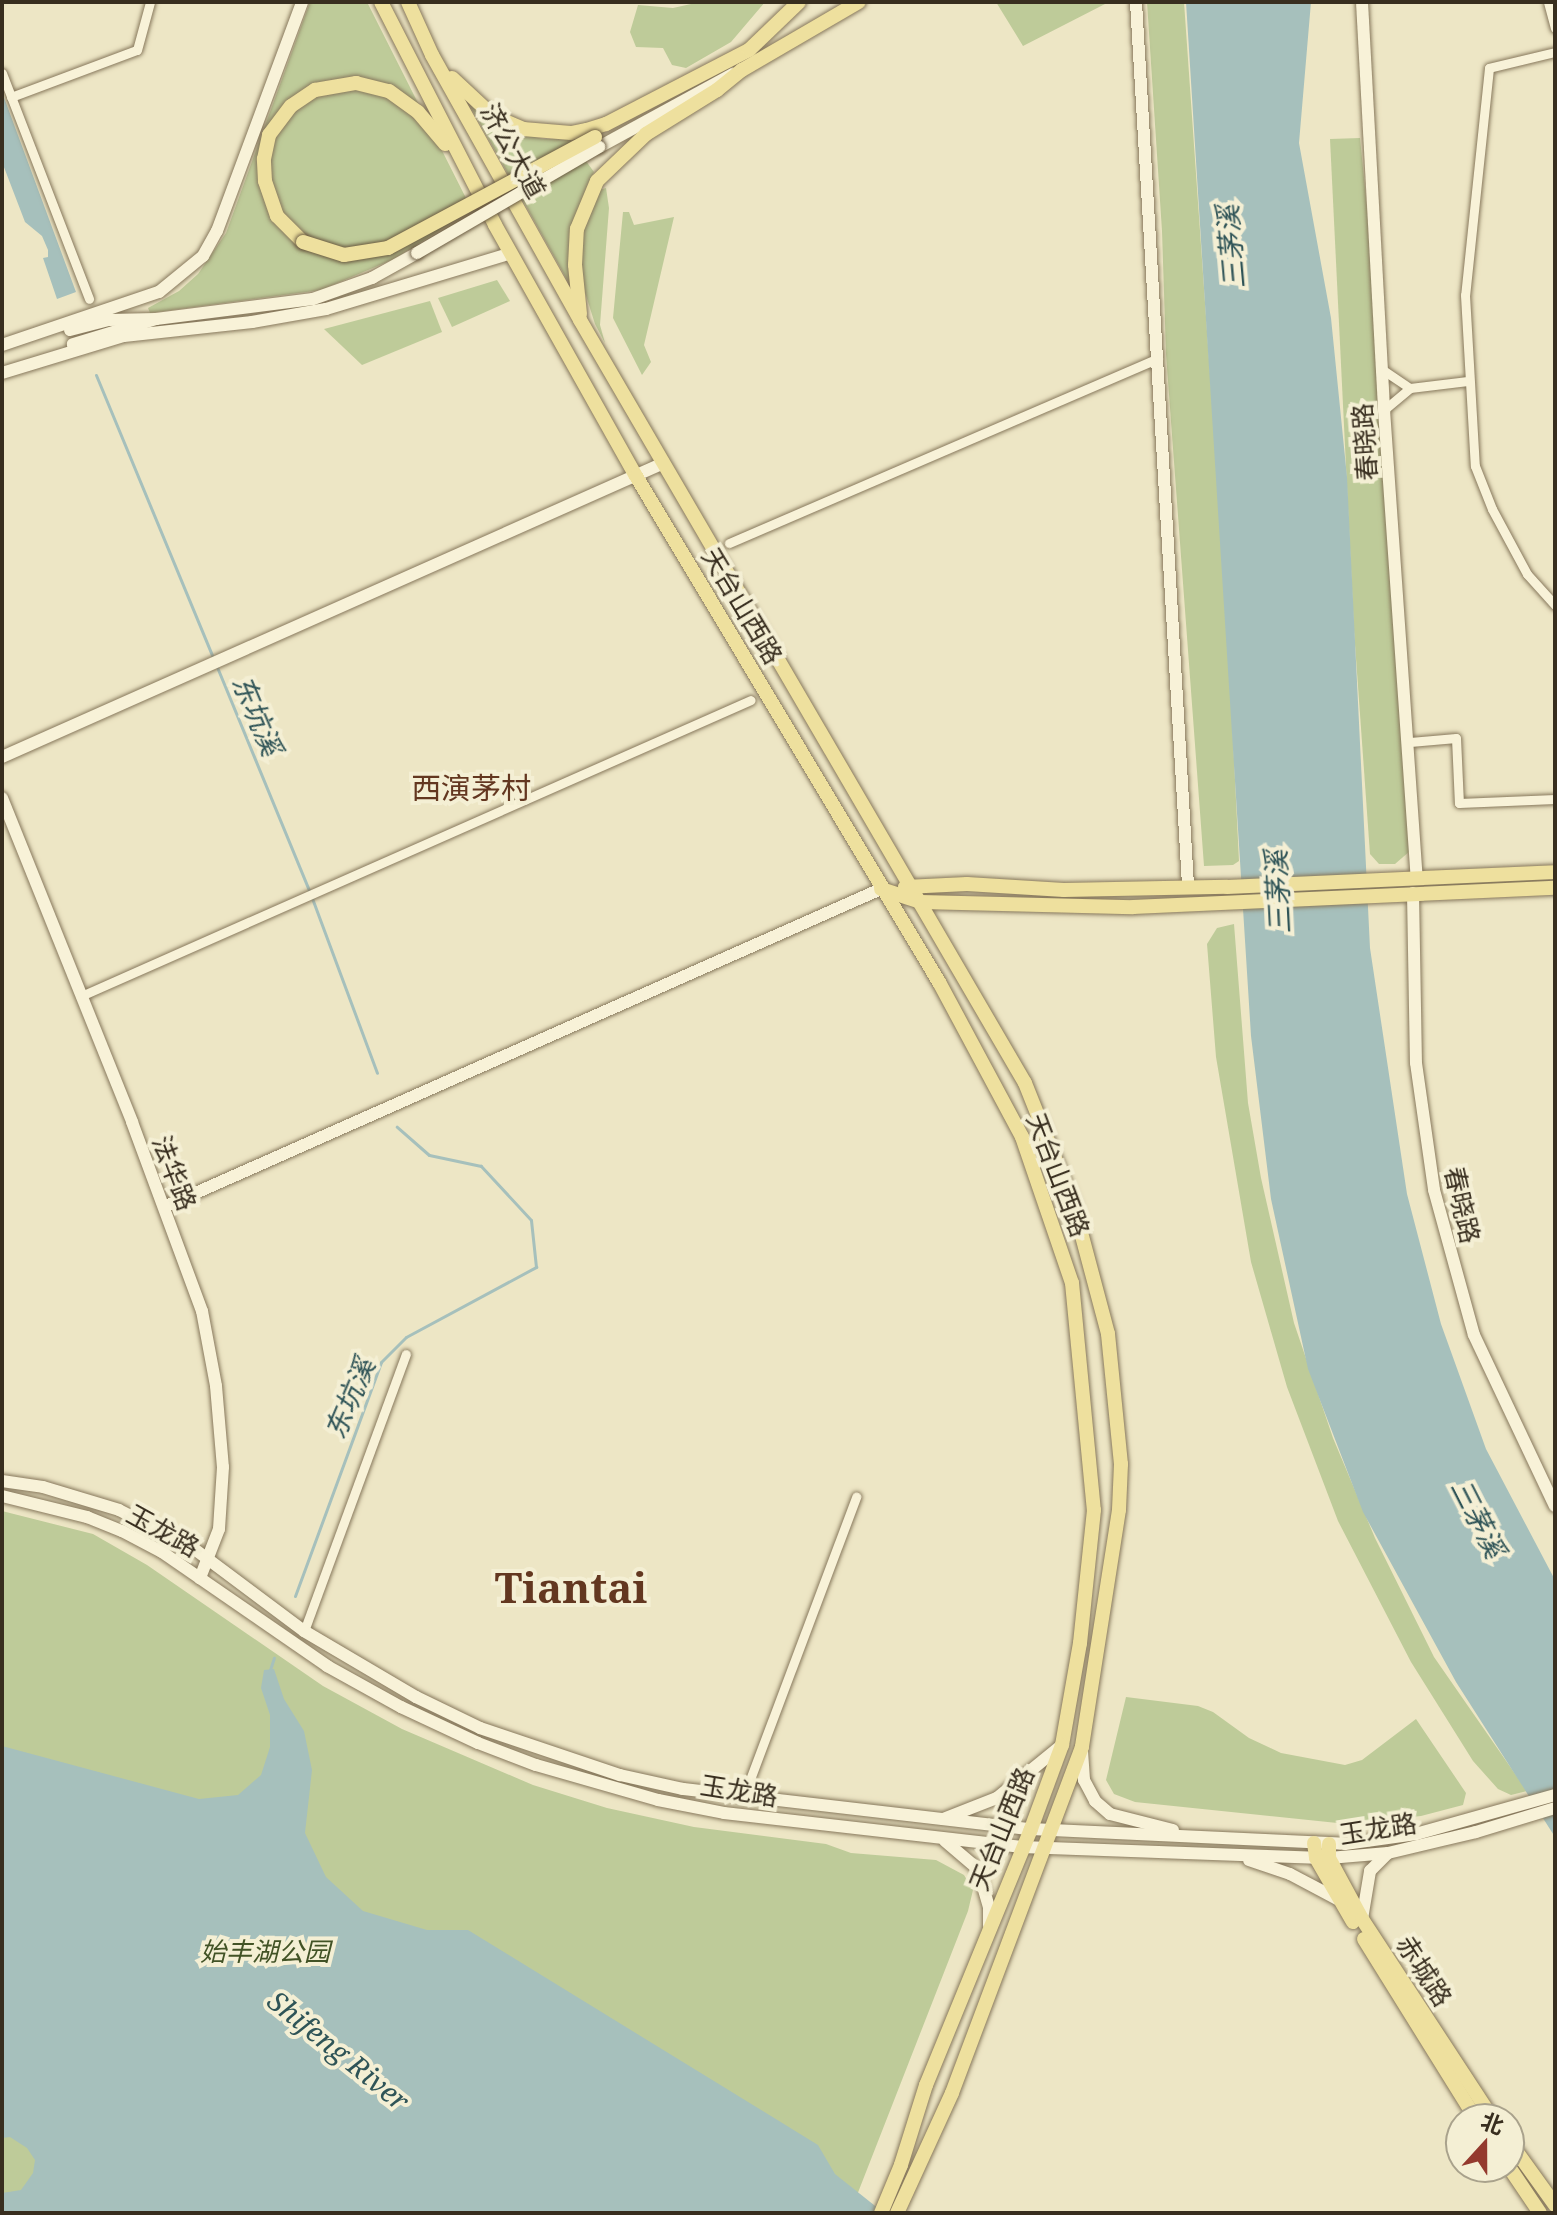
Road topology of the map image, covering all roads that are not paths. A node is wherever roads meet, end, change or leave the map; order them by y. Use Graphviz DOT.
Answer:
graph roads {
  1 [pos="150,2"];
  2 [pos="302,2"];
  3 [pos="381,2"];
  4 [pos="408,2"];
  5 [pos="799,2"];
  6 [pos="859,2"];
  7 [pos="1136,2"];
  8 [pos="1362,2"];
  9 [pos="1548,2"];
  10 [pos="1555,28"];
  11 [pos="1555,52"];
  12 [pos="432,55"];
  13 [pos="738,64"];
  14 [pos="2,73"];
  15 [pos="11,97"];
  16 [pos="594,138"];
  17 [pos="463,166"];
  18 [pos="511,253"];
  19 [pos="89,299"];
  20 [pos="156,319"];
  21 [pos="580,320"];
  22 [pos="2,346"];
  23 [pos="1158,358"];
  24 [pos="1383,370"];
  25 [pos="2,371"];
  26 [pos="1468,381"];
  27 [pos="1410,388"];
  28 [pos="1384,410"];
  29 [pos="664,463"];
  30 [pos="636,476"];
  31 [pos="729,543"];
  32 [pos="1555,605"];
  33 [pos="751,700"];
  34 [pos="1410,742"];
  35 [pos="2,757"];
  36 [pos="2,798"];
  37 [pos="1555,799"];
  38 [pos="1555,872"];
  39 [pos="1415,885"];
  40 [pos="913,886"];
  41 [pos="1188,886"];
  42 [pos="1555,888"];
  43 [pos="881,889"];
  44 [pos="1227,894"];
  45 [pos="921,902"];
  46 [pos="81,996"];
  47 [pos="1019,1072"];
  48 [pos="994,1085"];
  49 [pos="164,1207"];
  50 [pos="1094,1279"];
  51 [pos="1072,1283"];
  52 [pos="406,1354"];
  53 [pos="2,1481"];
  54 [pos="2,1496"];
  55 [pos="856,1497"];
  56 [pos="1555,1506"];
  57 [pos="210,1561"];
  58 [pos="200,1578"];
  59 [pos="304,1631"];
  60 [pos="1062,1745"];
  61 [pos="1082,1747"];
  62 [pos="1555,1795"];
  63 [pos="743,1798"];
  64 [pos="1555,1808"];
  65 [pos="1534,1809"];
  66 [pos="939,1820"];
  67 [pos="1031,1829"];
  68 [pos="1052,1830"];
  69 [pos="1207,1838"];
  70 [pos="942,1839"];
  71 [pos="1022,1847"];
  72 [pos="1043,1847"];
  73 [pos="1322,1851"];
  74 [pos="1388,1853"];
  75 [pos="1239,1856"];
  76 [pos="1341,1901"];
  77 [pos="1362,1919"];
  78 [pos="989,1925"];
  79 [pos="1466,2103"];
  80 [pos="1483,2103"];
  81 [pos="1525,2163"];
  82 [pos="908,2168"];
  83 [pos="1520,2183"];
  84 [pos="1555,2205"];
  85 [pos="881,2213"];
  86 [pos="897,2213"];
  87 [pos="1540,2213"];
  1 -- 15 [label="street"];
  2 -- 22 [label="main road"];
  3 -- 17 [label="main road, 济公大道"];
  4 -- 12 [label="main road, 济公大道"];
  5 -- 13 [label="main road"];
  6 -- 13 [label="main road"];
  7 -- 23 [label="main road"];
  8 -- 24 [label="main road, 春晓路"];
  9 -- 10 [label="street"];
  11 -- 26 [label="street"];
  12 -- 16 [label="main road"];
  12 -- 21 [label="main road, 济公大道"];
  13 -- 16 [label="main road"];
  13 -- 16 [label="main road"];
  13 -- 21 [label="main road"];
  14 -- 15 [label="street"];
  15 -- 19 [label="street"];
  16 -- 17 [label="main road, bridge"];
  16 -- 20 [label="main road, bridge"];
  17 -- 18 [label="main road, 济公大道"];
  18 -- 25 [label="main road"];
  18 -- 30 [label="main road, 天台山西路"];
  20 -- 22 [label="main road"];
  20 -- 25 [label="main road"];
  21 -- 29 [label="main road, 天台山西路"];
  23 -- 31 [label="street"];
  23 -- 41 [label="main road"];
  24 -- 27 [label="street"];
  24 -- 28 [label="main road, 春晓路"];
  26 -- 27 [label="street"];
  26 -- 32 [label="street"];
  27 -- 28 [label="street"];
  28 -- 34 [label="main road, 春晓路"];
  29 -- 30 [label="main road"];
  29 -- 40 [label="main road, 天台山西路"];
  30 -- 35 [label="main road"];
  30 -- 43 [label="main road, 天台山西路"];
  33 -- 46 [label="street"];
  34 -- 37 [label="street"];
  34 -- 39 [label="main road, 春晓路"];
  36 -- 46 [label="main road, 法华路"];
  38 -- 39 [label="main road"];
  39 -- 42 [label="main road"];
  39 -- 44 [label="main road"];
  39 -- 56 [label="main road, 春晓路"];
  40 -- 41 [label="main road"];
  40 -- 43 [label="main road"];
  40 -- 45 [label="main road, 天台山西路"];
  41 -- 44 [label="main road"];
  43 -- 45 [label="main road"];
  43 -- 48 [label="main road, 天台山西路"];
  43 -- 49 [label="main road"];
  44 -- 45 [label="main road"];
  45 -- 47 [label="main road, 天台山西路"];
  46 -- 49 [label="main road, 法华路"];
  47 -- 48 [label="main road"];
  47 -- 50 [label="main road, 天台山西路"];
  48 -- 51 [label="main road, 天台山西路"];
  49 -- 57 [label="main road, 法华路"];
  50 -- 51 [label="main road"];
  50 -- 61 [label="main road, 天台山西路"];
  51 -- 60 [label="main road, 天台山西路"];
  52 -- 59 [label="street"];
  53 -- 57 [label="main road, 玉龙路"];
  54 -- 58 [label="main road, 玉龙路"];
  55 -- 63 [label="street"];
  57 -- 58 [label="main road, 法华路"];
  57 -- 59 [label="main road, 玉龙路"];
  58 -- 70 [label="main road, 玉龙路"];
  59 -- 63 [label="main road, 玉龙路"];
  60 -- 66 [label="main road"];
  60 -- 67 [label="main road, 天台山西路"];
  61 -- 68 [label="main road, 天台山西路"];
  61 -- 69 [label="main road"];
  62 -- 65 [label="main road"];
  63 -- 66 [label="main road, 玉龙路"];
  64 -- 65 [label="main road"];
  65 -- 73 [label="main road, 玉龙路"];
  65 -- 74 [label="main road, 玉龙路"];
  66 -- 67 [label="main road, 玉龙路"];
  67 -- 68 [label="main road, 玉龙路"];
  67 -- 71 [label="main road, 天台山西路"];
  68 -- 69 [label="main road, 玉龙路"];
  68 -- 72 [label="main road, 天台山西路"];
  69 -- 73 [label="main road, 玉龙路"];
  70 -- 71 [label="main road, 玉龙路"];
  70 -- 78 [label="main road"];
  71 -- 72 [label="main road, 玉龙路"];
  71 -- 78 [label="main road, 天台山西路"];
  72 -- 75 [label="main road, 玉龙路"];
  72 -- 82 [label="main road, 天台山西路"];
  73 -- 74 [label="main road, 玉龙路"];
  73 -- 75 [label="main road, 玉龙路"];
  73 -- 76 [label="main road, 赤城路"];
  73 -- 77 [label="main road, 赤城路"];
  74 -- 77 [label="main road"];
  75 -- 76 [label="main road"];
  76 -- 79 [label="main road, 赤城路"];
  77 -- 80 [label="main road, 赤城路"];
  78 -- 82 [label="main road, 天台山西路"];
  81 -- 84 [label="main road"];
  82 -- 85 [label="main road"];
  82 -- 86 [label="main road"];
  83 -- 87 [label="main road"];
}
